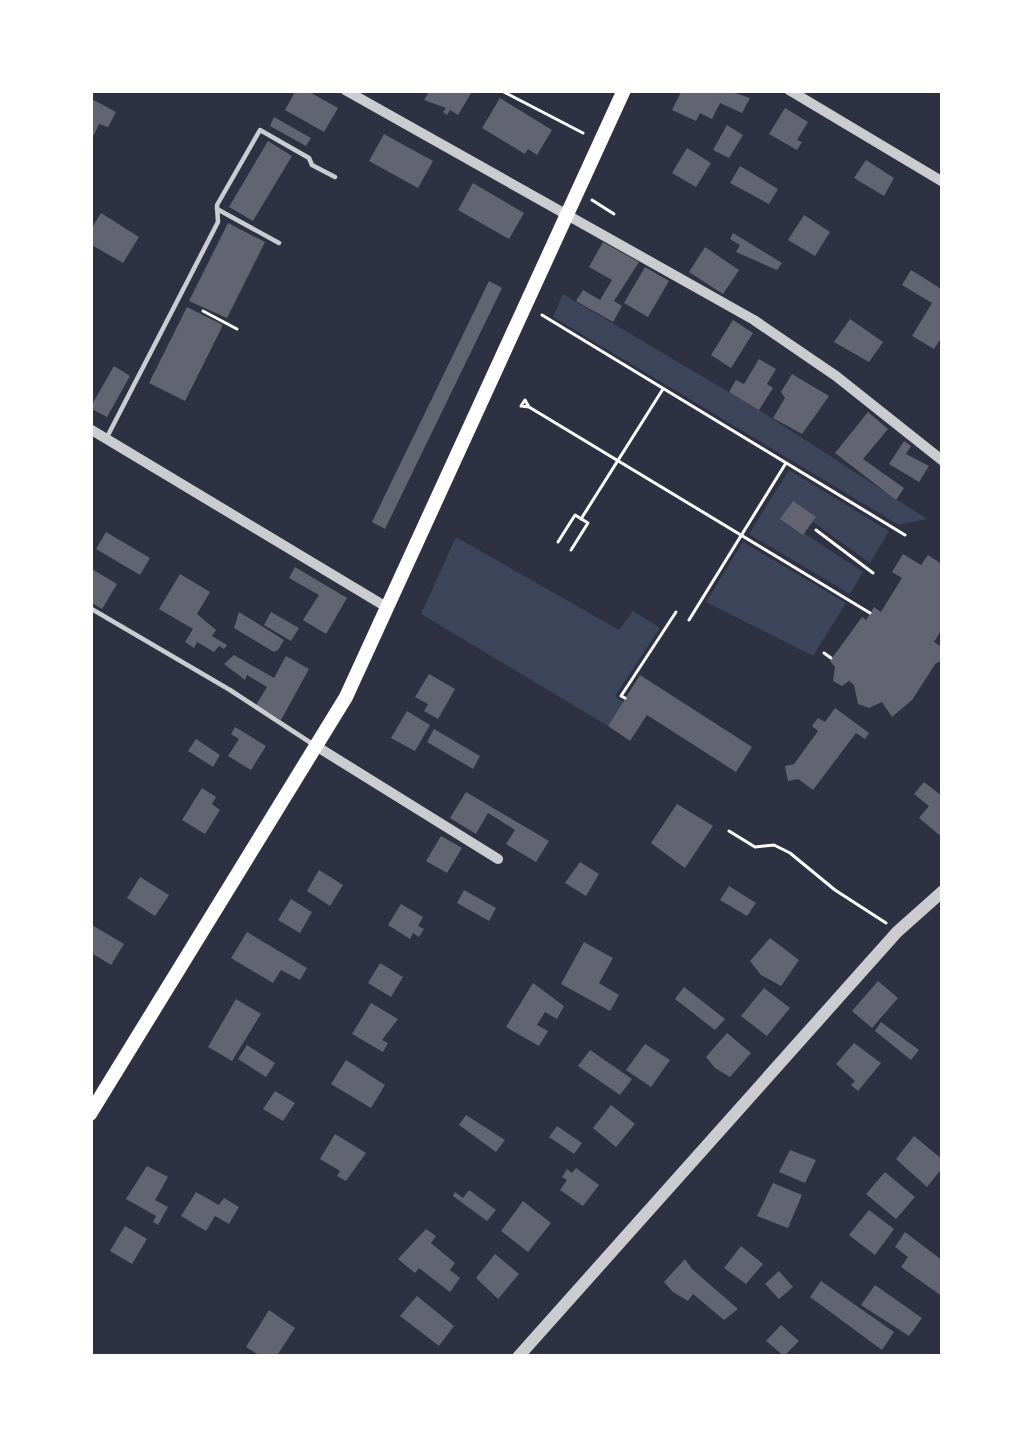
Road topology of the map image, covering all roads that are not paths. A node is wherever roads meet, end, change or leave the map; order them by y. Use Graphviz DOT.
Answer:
graph roads {
  1 [pos="345,90"];
  2 [pos="624,90"];
  3 [pos="789,90"];
  4 [pos="334,177"];
  5 [pos="943,182"];
  6 [pos="217,209"];
  7 [pos="566,216"];
  8 [pos="279,243"];
  9 [pos="90,429"];
  10 [pos="106,439"];
  11 [pos="943,461"];
  12 [pos="90,608"];
  13 [pos="388,608"];
  14 [pos="316,746"];
  15 [pos="498,859"];
  16 [pos="943,891"];
  17 [pos="90,1114"];
  18 [pos="518,1357"];
  1 -- 7 [label="street"];
  2 -- 7 [label="main road"];
  3 -- 5 [label="street"];
  4 -- 6 [label="lane"];
  6 -- 8 [label="lane"];
  6 -- 10 [label="lane"];
  7 -- 11 [label="street"];
  7 -- 13 [label="main road"];
  9 -- 10 [label="street"];
  10 -- 13 [label="street"];
  12 -- 14 [label="lane"];
  13 -- 14 [label="main road"];
  14 -- 15 [label="street"];
  14 -- 17 [label="main road"];
  16 -- 18 [label="street"];
}
